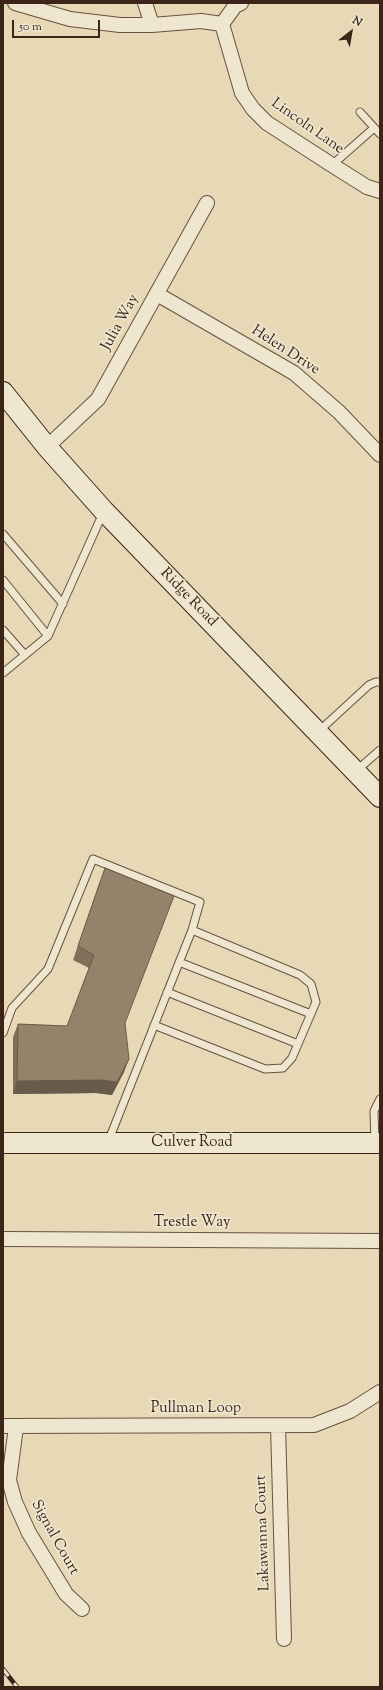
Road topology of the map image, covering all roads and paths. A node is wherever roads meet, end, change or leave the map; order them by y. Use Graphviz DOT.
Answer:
graph roads {
  1 [pos="15,3"];
  2 [pos="145,3"];
  3 [pos="241,3"];
  4 [pos="222,24"];
  5 [pos="152,25"];
  6 [pos="360,112"];
  7 [pos="374,128"];
  8 [pos="380,134"];
  9 [pos="332,166"];
  10 [pos="380,192"];
  11 [pos="207,203"];
  12 [pos="157,294"];
  13 [pos="3,392"];
  14 [pos="47,447"];
  15 [pos="380,455"];
  16 [pos="104,511"];
  17 [pos="3,534"];
  18 [pos="3,580"];
  19 [pos="63,604"];
  20 [pos="3,630"];
  21 [pos="48,636"];
  22 [pos="25,655"];
  23 [pos="3,673"];
  24 [pos="380,682"];
  25 [pos="318,733"];
  26 [pos="380,750"];
  27 [pos="356,772"];
  28 [pos="380,797"];
  29 [pos="192,930"];
  30 [pos="179,962"];
  31 [pos="167,992"];
  32 [pos="310,1014"];
  33 [pos="154,1025"];
  34 [pos="3,1033"];
  35 [pos="298,1044"];
  36 [pos="380,1099"];
  37 [pos="3,1143"];
  38 [pos="108,1143"];
  39 [pos="377,1143"];
  40 [pos="3,1239"];
  41 [pos="380,1241"];
  42 [pos="380,1392"];
  43 [pos="278,1426"];
  44 [pos="10,1427"];
  45 [pos="82,1609"];
  46 [pos="284,1639"];
  1 -- 5 [label="street"];
  2 -- 5 [label="street"];
  3 -- 4 [label="street"];
  4 -- 5 [label="street"];
  4 -- 9 [label="street, Lincoln Lane"];
  6 -- 7 [label="lane"];
  7 -- 8 [label="lane"];
  7 -- 9 [label="lane"];
  9 -- 10 [label="street, Lincoln Lane"];
  11 -- 12 [label="street, Julia Way"];
  12 -- 14 [label="street, Julia Way"];
  12 -- 15 [label="street, Helen Drive"];
  13 -- 14 [label="street, Ridge Road"];
  14 -- 16 [label="street, Ridge Road"];
  16 -- 19 [label="lane"];
  16 -- 25 [label="street, Ridge Road"];
  17 -- 19 [label="lane"];
  18 -- 21 [label="lane"];
  19 -- 21 [label="lane"];
  20 -- 22 [label="lane"];
  21 -- 22 [label="lane"];
  22 -- 23 [label="lane"];
  24 -- 25 [label="lane"];
  25 -- 27 [label="street, Ridge Road"];
  26 -- 27 [label="lane"];
  27 -- 28 [label="street, Ridge Road"];
  29 -- 30 [label="lane"];
  29 -- 32 [label="lane"];
  29 -- 34 [label="lane"];
  30 -- 31 [label="lane"];
  30 -- 32 [label="lane"];
  31 -- 33 [label="lane"];
  31 -- 35 [label="lane"];
  32 -- 35 [label="lane"];
  33 -- 35 [label="lane"];
  33 -- 38 [label="lane"];
  36 -- 39 [label="lane"];
  37 -- 38 [label="street, Culver Road"];
  38 -- 39 [label="street, Culver Road"];
  40 -- 41 [label="street, Trestle Way"];
  42 -- 43 [label="street, Pullman Loop"];
  43 -- 44 [label="street, Pullman Loop"];
  43 -- 46 [label="street, Lakawanna Court"];
  44 -- 45 [label="street, Signal Court"];
}
